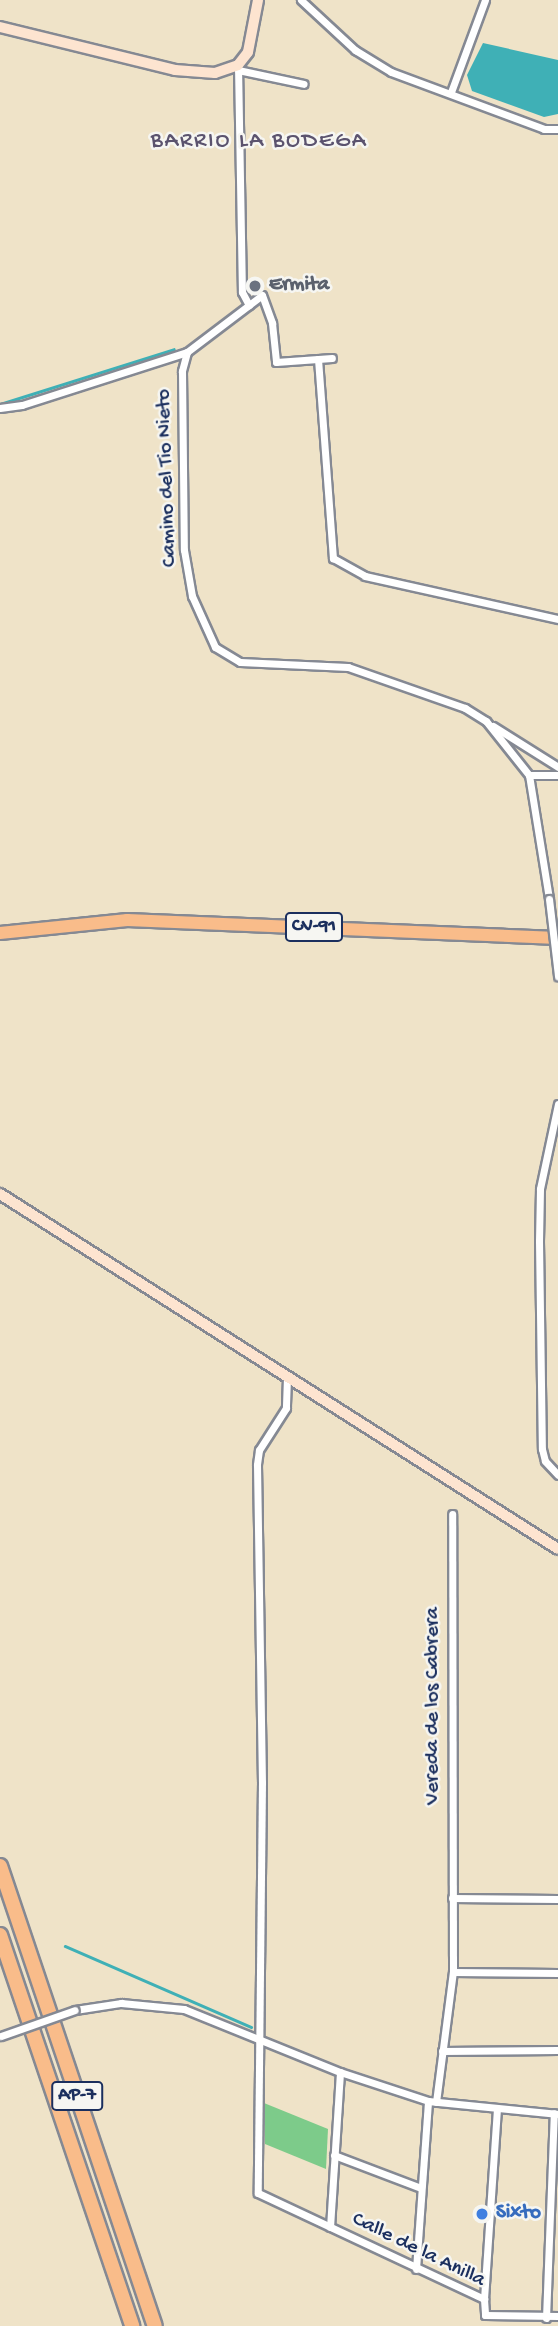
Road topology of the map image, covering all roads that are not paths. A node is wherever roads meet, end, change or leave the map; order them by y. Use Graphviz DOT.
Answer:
graph roads {
  1 [pos="258,0"];
  2 [pos="301,0"];
  3 [pos="485,0"];
  4 [pos="0,27"];
  5 [pos="238,68"];
  6 [pos="304,85"];
  7 [pos="451,92"];
  8 [pos="558,130"];
  9 [pos="249,305"];
  10 [pos="187,352"];
  11 [pos="332,358"];
  12 [pos="318,359"];
  13 [pos="0,408"];
  14 [pos="558,619"];
  15 [pos="486,721"];
  16 [pos="558,767"];
  17 [pos="529,775"];
  18 [pos="558,775"];
  19 [pos="71,923"];
  20 [pos="0,933"];
  21 [pos="558,938"];
  22 [pos="0,943"];
  23 [pos="558,976"];
  24 [pos="558,1104"];
  25 [pos="0,1194"];
  26 [pos="287,1377"];
  27 [pos="558,1475"];
  28 [pos="452,1514"];
  29 [pos="558,1549"];
  30 [pos="0,1866"];
  31 [pos="452,1898"];
  32 [pos="558,1899"];
  33 [pos="0,1935"];
  34 [pos="453,1972"];
  35 [pos="558,1973"];
  36 [pos="0,2037"];
  37 [pos="258,2038"];
  38 [pos="558,2050"];
  39 [pos="442,2051"];
  40 [pos="340,2072"];
  41 [pos="432,2101"];
  42 [pos="497,2108"];
  43 [pos="556,2113"];
  44 [pos="334,2155"];
  45 [pos="421,2188"];
  46 [pos="330,2227"];
  47 [pos="416,2269"];
  48 [pos="484,2299"];
  49 [pos="558,2316"];
  50 [pos="546,2318"];
  51 [pos="520,2322"];
  52 [pos="132,2326"];
  53 [pos="155,2326"];
  1 -- 5 [label="main road"];
  2 -- 7 [label="street"];
  3 -- 7 [label="street"];
  4 -- 5 [label="main road"];
  5 -- 6 [label="street"];
  5 -- 9 [label="street"];
  7 -- 8 [label="street"];
  9 -- 10 [label="street"];
  9 -- 12 [label="street"];
  10 -- 13 [label="street"];
  10 -- 15 [label="street, Camino del Tio Nieto"];
  11 -- 12 [label="street"];
  12 -- 14 [label="street"];
  15 -- 16 [label="street, Camino del Tio Nieto"];
  15 -- 17 [label="street, Camino del Tio Nieto"];
  17 -- 18 [label="street"];
  17 -- 23 [label="street, Camino del Tio Nieto, bridge"];
  19 -- 20 [label="main road, CV-91"];
  19 -- 21 [label="main road, CV-91"];
  19 -- 22 [label="main road, CV-91"];
  24 -- 27 [label="street"];
  25 -- 26 [label="main road"];
  26 -- 29 [label="main road"];
  26 -- 37 [label="street"];
  28 -- 31 [label="street, Vereda de los Cabrera"];
  30 -- 53 [label="highway, AP-7"];
  31 -- 32 [label="street"];
  31 -- 34 [label="street, Vereda de los Cabrera"];
  33 -- 52 [label="highway, AP-7"];
  34 -- 35 [label="street"];
  34 -- 39 [label="street, Vereda de los Cabrera"];
  36 -- 37 [label="street, bridge"];
  37 -- 40 [label="street"];
  37 -- 46 [label="street, Calle de la Anilla"];
  38 -- 39 [label="street"];
  39 -- 41 [label="street, Vereda de los Cabrera"];
  40 -- 41 [label="street"];
  40 -- 44 [label="street"];
  41 -- 42 [label="street"];
  41 -- 45 [label="street, Vereda de los Cabrera"];
  42 -- 43 [label="street"];
  42 -- 48 [label="street"];
  43 -- 50 [label="street"];
  44 -- 45 [label="street"];
  44 -- 46 [label="street"];
  45 -- 47 [label="street, Vereda de los Cabrera"];
  46 -- 47 [label="street, Calle de la Anilla"];
  47 -- 48 [label="street, Calle de la Anilla"];
  48 -- 51 [label="street, Calle de la Anilla"];
  49 -- 50 [label="street, Calle de la Anilla"];
  50 -- 51 [label="street, Calle de la Anilla"];
}
